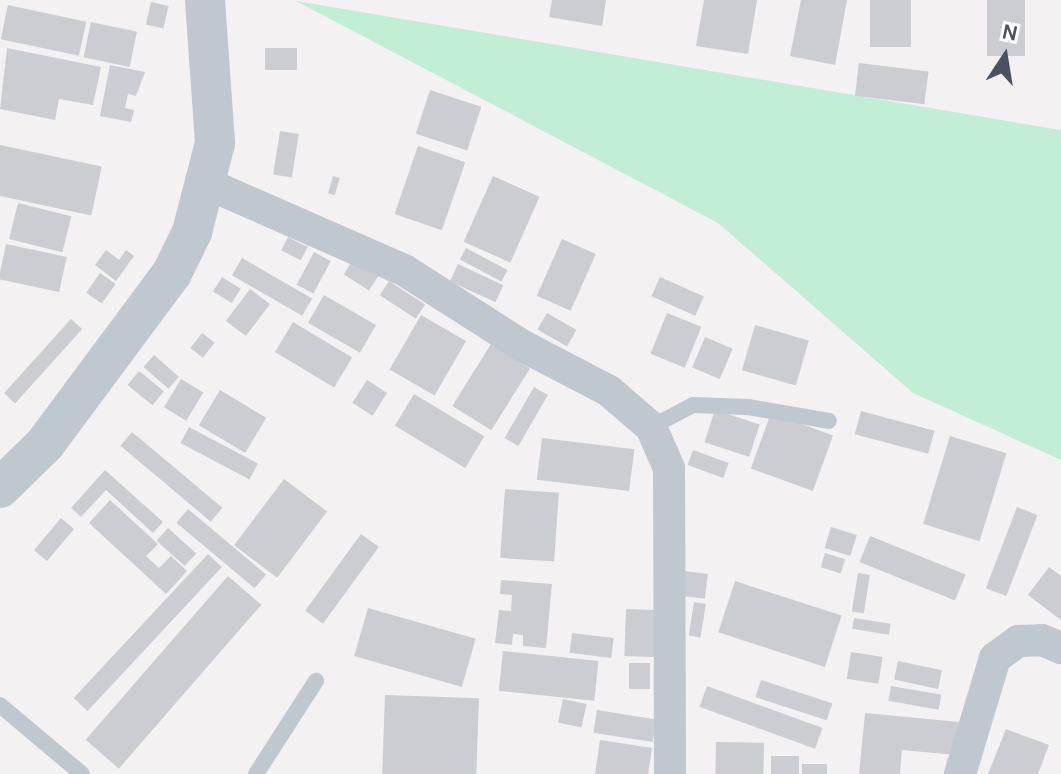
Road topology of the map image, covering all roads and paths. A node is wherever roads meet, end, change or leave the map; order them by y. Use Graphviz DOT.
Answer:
graph roads {
  1 [pos="205,0"];
  2 [pos="201,181"];
  3 [pos="829,421"];
  4 [pos="651,427"];
  5 [pos="0,488"];
  6 [pos="1061,648"];
  7 [pos="316,681"];
  8 [pos="0,705"];
  9 [pos="82,774"];
  10 [pos="256,774"];
  11 [pos="670,774"];
  12 [pos="960,774"];
  1 -- 2 [label="street"];
  2 -- 4 [label="street"];
  2 -- 5 [label="street"];
  3 -- 4 [label="lane"];
  4 -- 11 [label="street"];
  6 -- 12 [label="street"];
  7 -- 10 [label="lane"];
  8 -- 9 [label="lane"];
}
